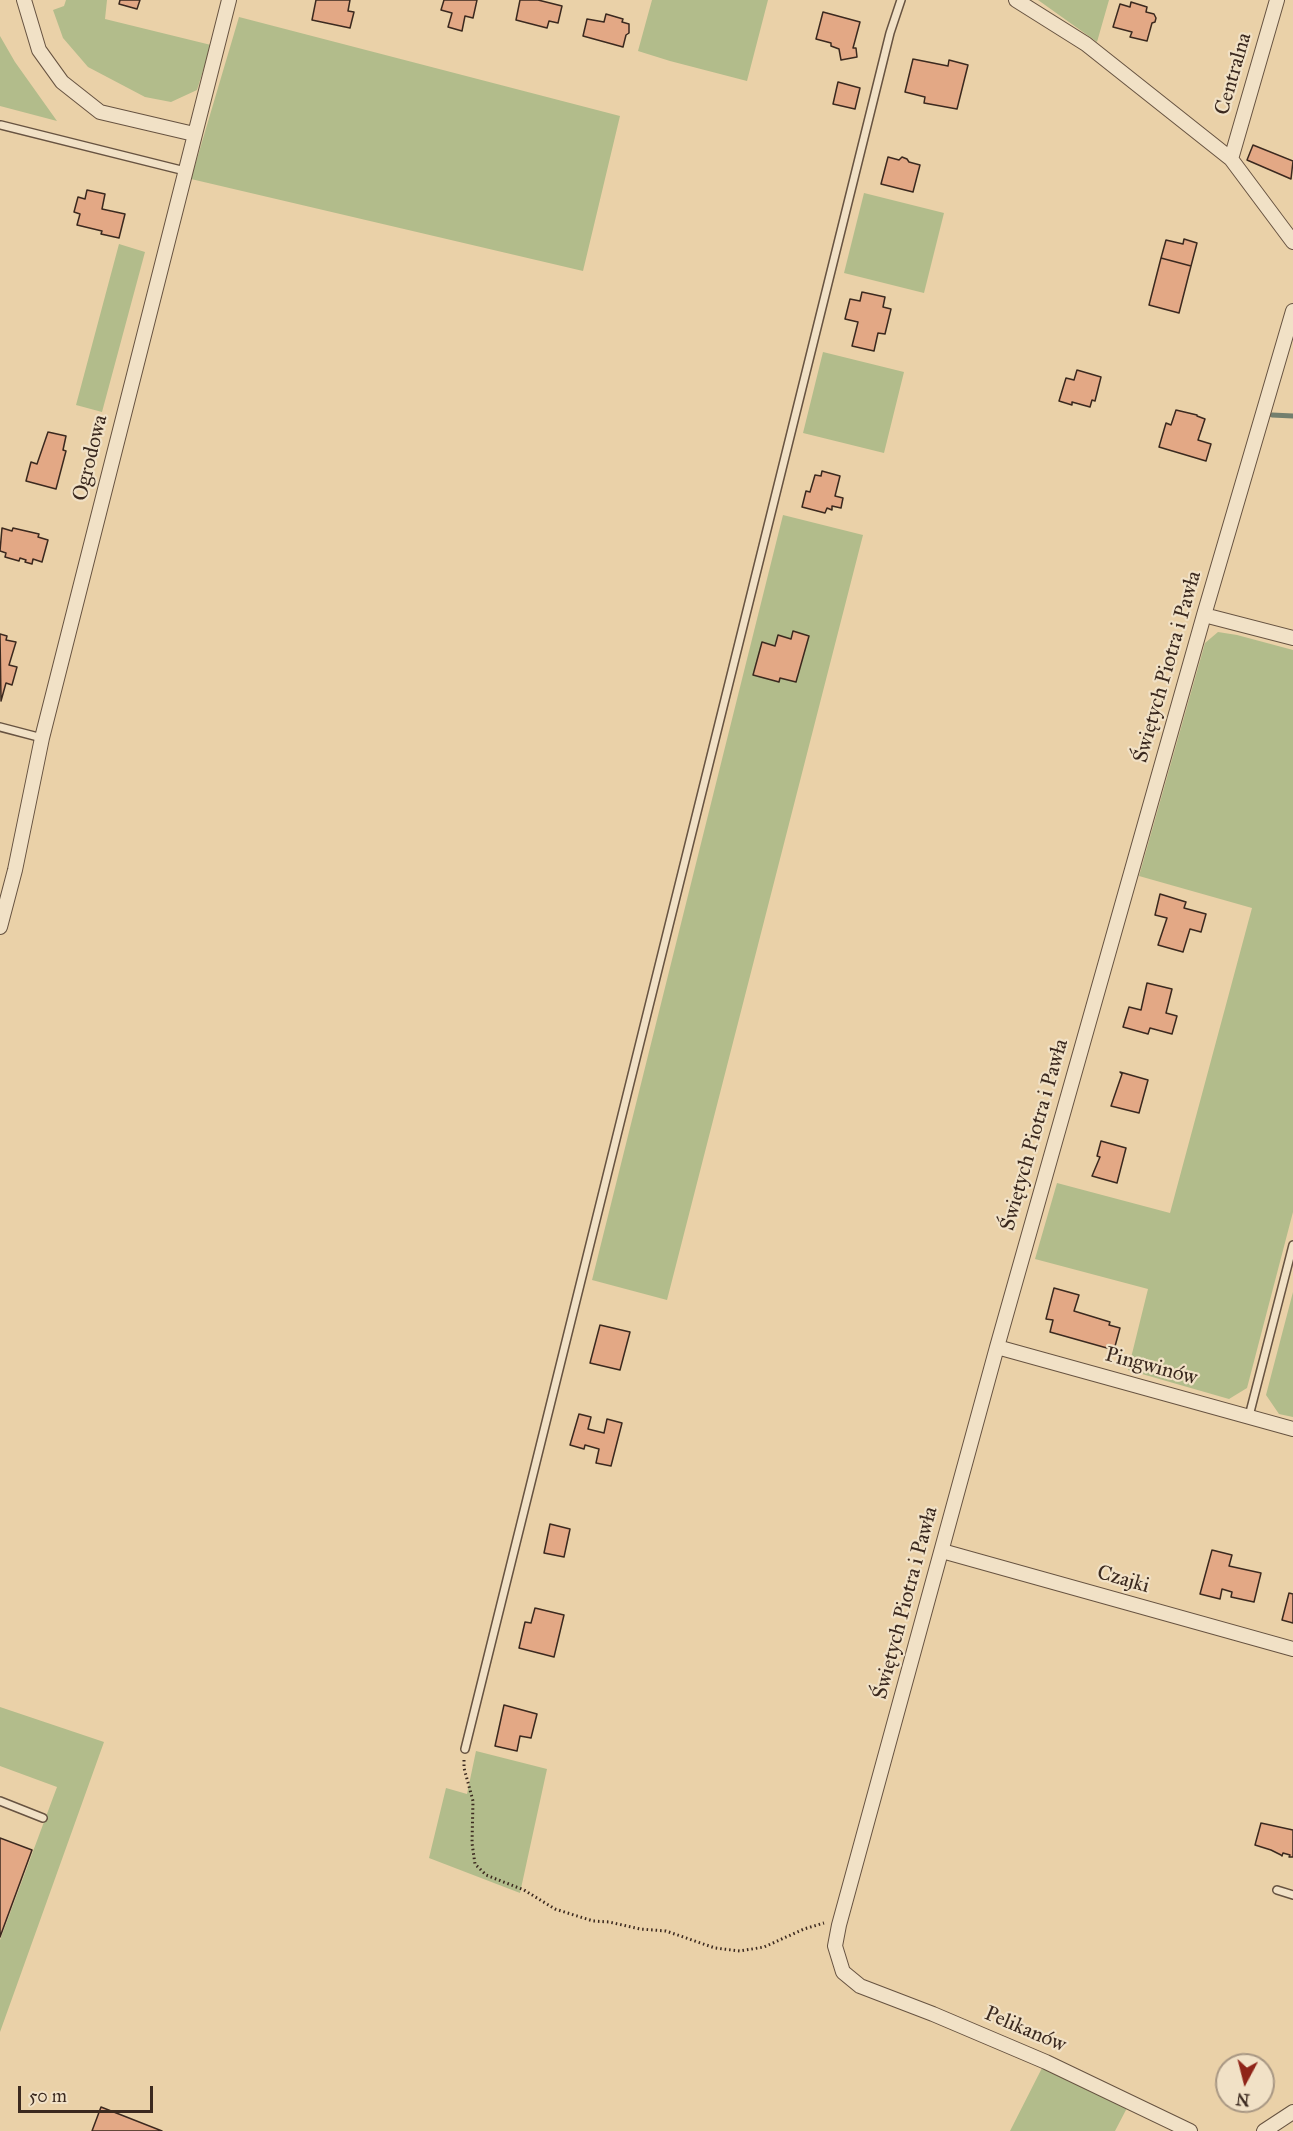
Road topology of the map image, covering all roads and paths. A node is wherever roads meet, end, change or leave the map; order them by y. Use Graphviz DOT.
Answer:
graph roads {
  1 [pos="24,0"];
  2 [pos="229,0"];
  3 [pos="901,0"];
  4 [pos="1016,0"];
  5 [pos="1277,0"];
  6 [pos="2,125"];
  7 [pos="194,134"];
  8 [pos="1231,159"];
  9 [pos="185,171"];
  10 [pos="1293,242"];
  11 [pos="1293,311"];
  12 [pos="1204,615"];
  13 [pos="1293,638"];
  14 [pos="0,728"];
  15 [pos="42,738"];
  16 [pos="0,927"];
  17 [pos="1293,1245"];
  18 [pos="997,1347"];
  19 [pos="1249,1416"];
  20 [pos="1293,1429"];
  21 [pos="942,1551"];
  22 [pos="1293,1649"];
  23 [pos="465,1749"];
  24 [pos="0,1801"];
  25 [pos="43,1818"];
  26 [pos="1277,1890"];
  27 [pos="1293,1895"];
  28 [pos="839,1925"];
  29 [pos="843,1972"];
  30 [pos="1293,2112"];
  31 [pos="1190,2131"];
  32 [pos="1264,2131"];
  1 -- 7 [label="street"];
  2 -- 7 [label="street, Ogrodowa"];
  3 -- 23 [label="lane"];
  4 -- 8 [label="street"];
  5 -- 8 [label="street, Centralna"];
  6 -- 9 [label="lane"];
  7 -- 9 [label="street, Ogrodowa"];
  8 -- 10 [label="street"];
  9 -- 15 [label="street, Ogrodowa"];
  11 -- 12 [label="street, Świętych Piotra i Pawła"];
  12 -- 13 [label="street"];
  12 -- 18 [label="street, Świętych Piotra i Pawła"];
  14 -- 15 [label="lane"];
  15 -- 16 [label="street, Ogrodowa"];
  17 -- 19 [label="lane"];
  18 -- 19 [label="street, Pingwinów"];
  18 -- 21 [label="street, Świętych Piotra i Pawła"];
  19 -- 20 [label="street, Pingwinów"];
  21 -- 22 [label="street, Czajki"];
  21 -- 28 [label="street, Świętych Piotra i Pawła"];
  23 -- 28 [label="path"];
  24 -- 25 [label="lane"];
  26 -- 27 [label="lane"];
  28 -- 29 [label="street, Świętych Piotra i Pawła"];
  29 -- 31 [label="street, Pelikanów"];
  30 -- 32 [label="street"];
}
